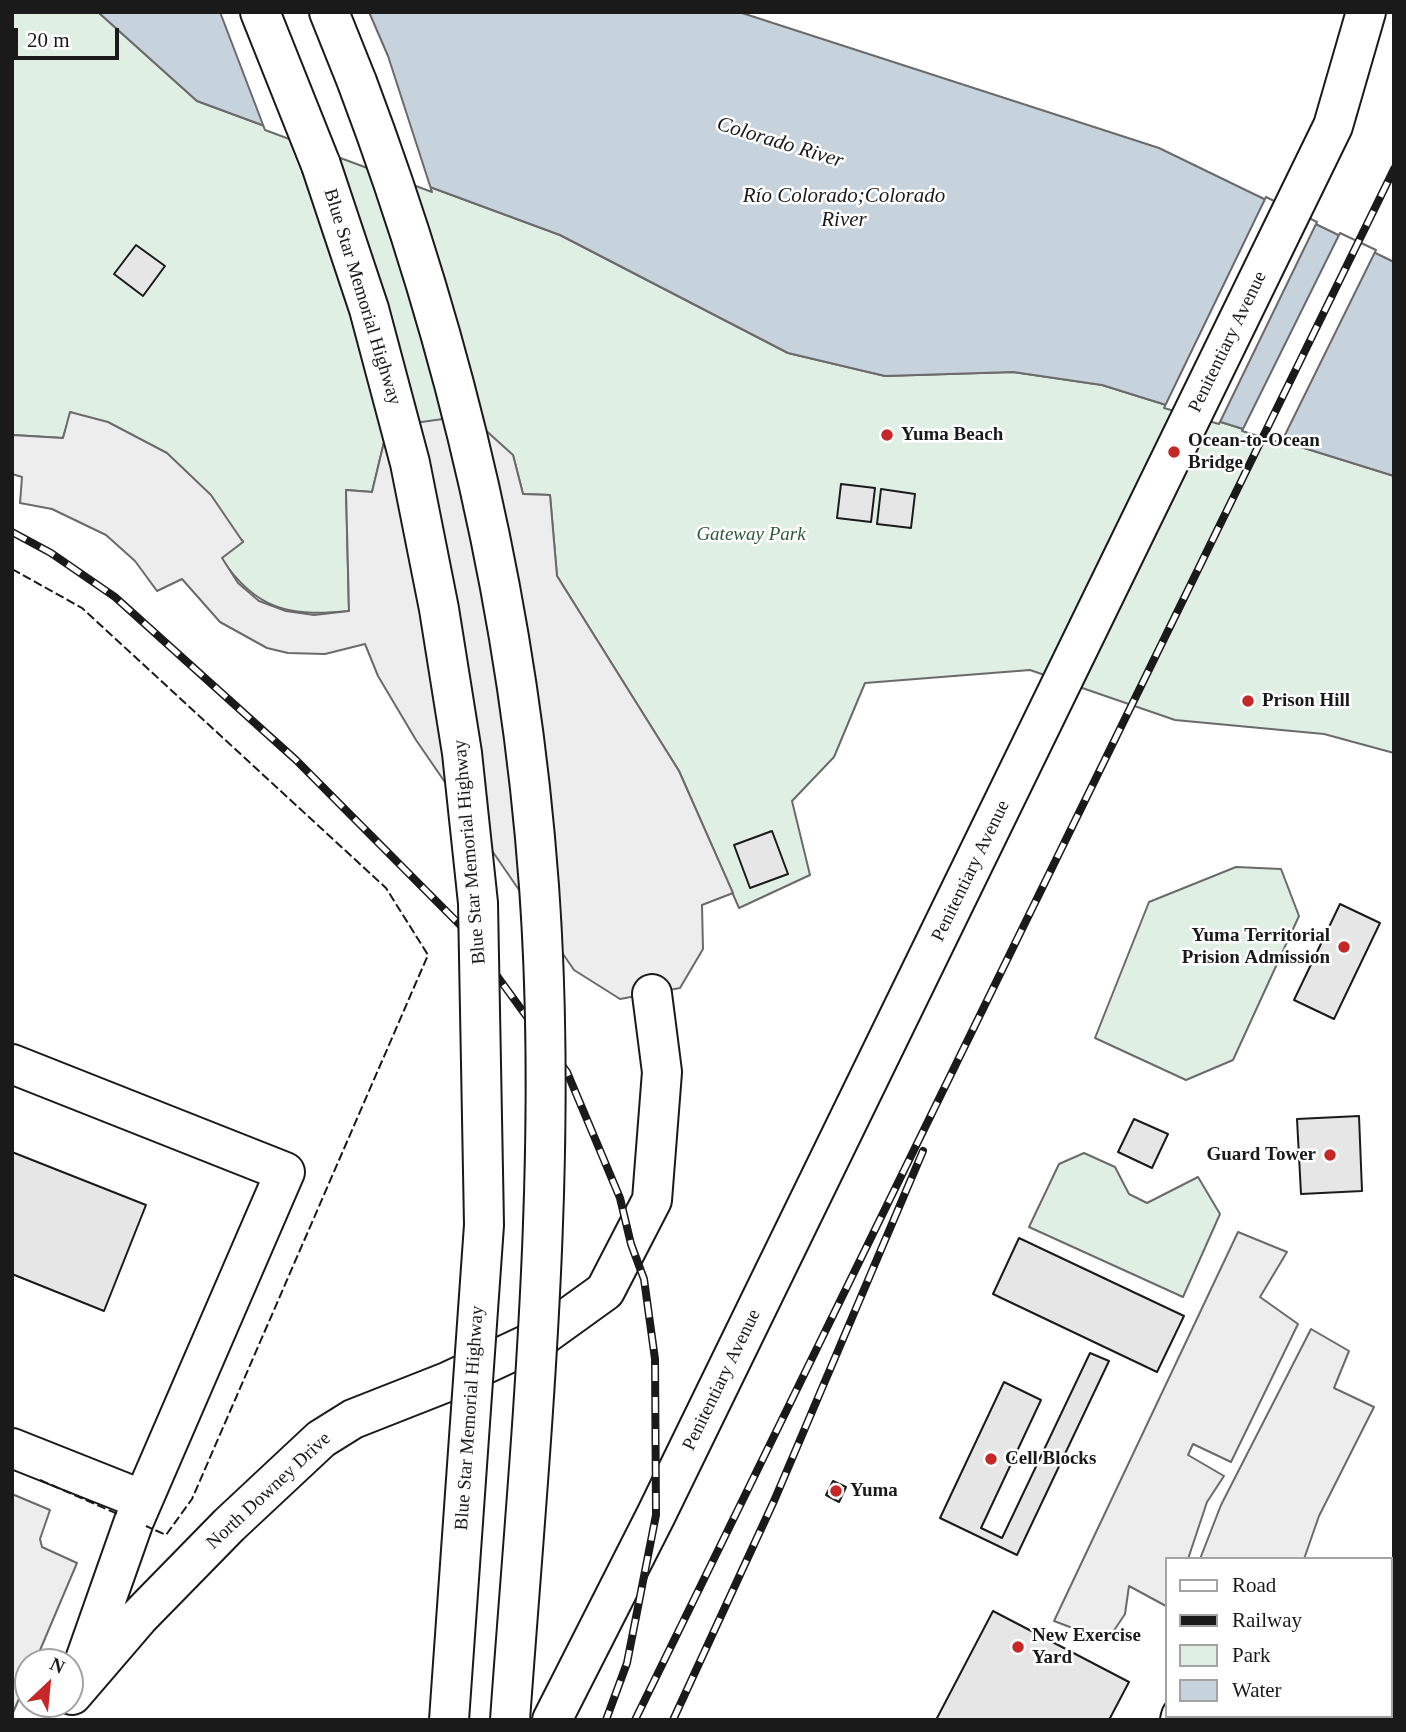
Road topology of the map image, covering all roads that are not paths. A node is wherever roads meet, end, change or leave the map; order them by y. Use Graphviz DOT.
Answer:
graph roads {
  1 [pos="260,12"];
  2 [pos="329,12"];
  3 [pos="1366,12"];
  4 [pos="652,994"];
  5 [pos="12,1064"];
  6 [pos="12,1448"];
  7 [pos="139,1511"];
  8 [pos="84,1663"];
  9 [pos="84,1686"];
  10 [pos="449,1720"];
  11 [pos="510,1720"];
  12 [pos="552,1720"];
  1 -- 10 [label="main road, Blue Star Memorial Highway, bridge"];
  2 -- 11 [label="main road, bridge"];
  3 -- 12 [label="main road, Penitentiary Avenue"];
  4 -- 9 [label="main road, North Downey Drive"];
  5 -- 7 [label="main road"];
  6 -- 7 [label="main road"];
  7 -- 8 [label="main road"];
}
